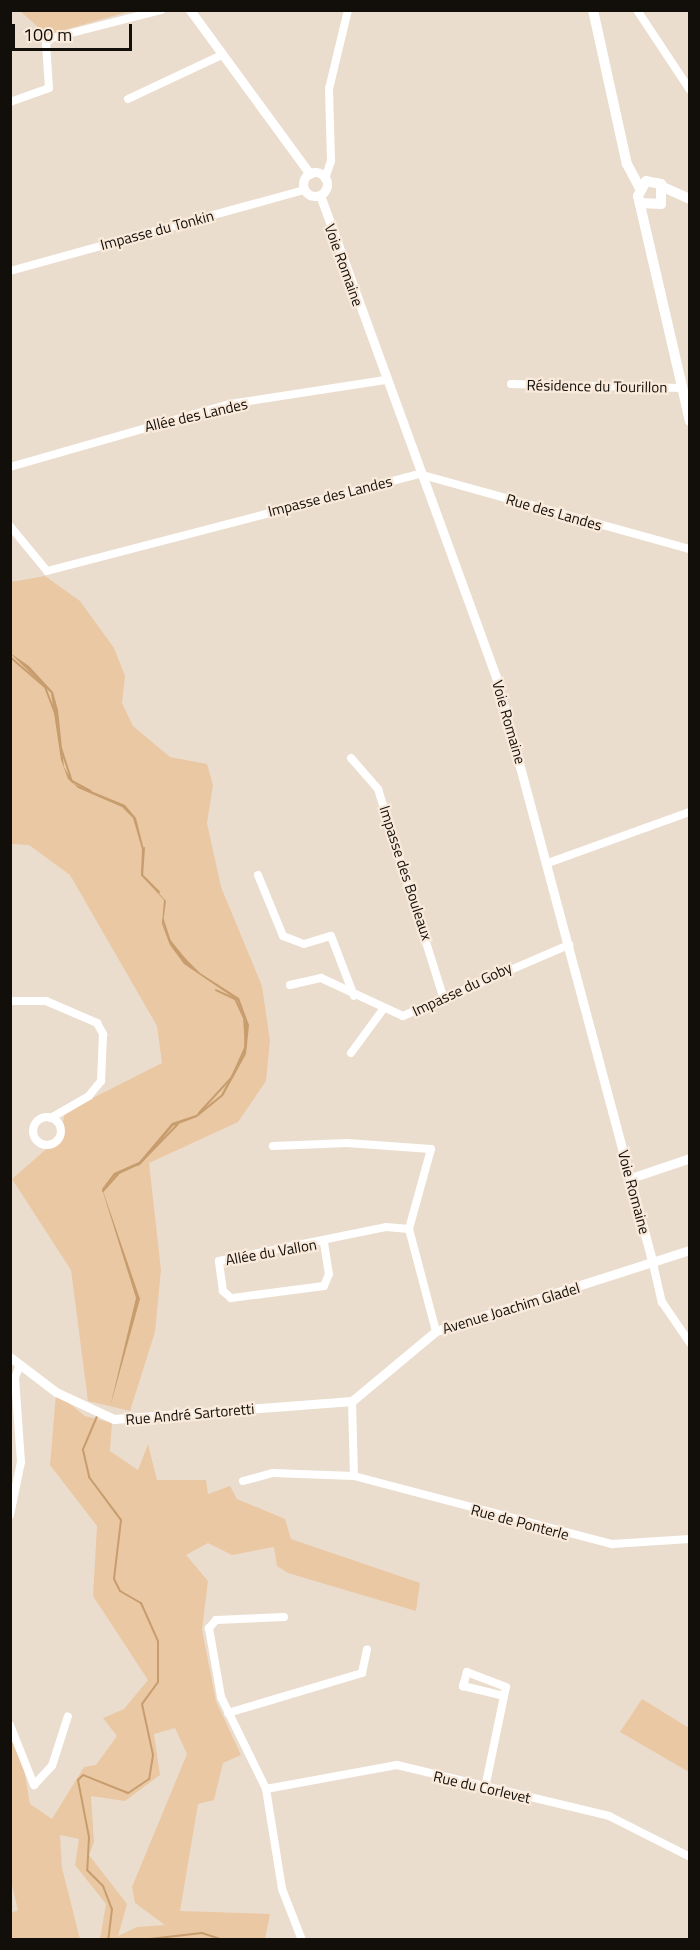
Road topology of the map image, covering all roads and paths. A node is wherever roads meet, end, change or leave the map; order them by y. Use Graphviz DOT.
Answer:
graph roads {
  1 [pos="161,10"];
  2 [pos="190,10"];
  3 [pos="348,10"];
  4 [pos="593,10"];
  5 [pos="637,10"];
  6 [pos="220,56"];
  7 [pos="690,90"];
  8 [pos="128,99"];
  9 [pos="10,102"];
  10 [pos="627,164"];
  11 [pos="309,174"];
  12 [pos="325,179"];
  13 [pos="651,180"];
  14 [pos="639,187"];
  15 [pos="663,187"];
  16 [pos="304,190"];
  17 [pos="320,195"];
  18 [pos="687,198"];
  19 [pos="664,201"];
  20 [pos="641,203"];
  21 [pos="653,208"];
  22 [pos="645,227"];
  23 [pos="10,271"];
  24 [pos="385,380"];
  25 [pos="511,384"];
  26 [pos="682,388"];
  27 [pos="690,421"];
  28 [pos="10,466"];
  29 [pos="419,474"];
  30 [pos="10,526"];
  31 [pos="690,549"];
  32 [pos="351,758"];
  33 [pos="690,812"];
  34 [pos="548,862"];
  35 [pos="258,875"];
  36 [pos="569,945"];
  37 [pos="290,985"];
  38 [pos="354,996"];
  39 [pos="443,997"];
  40 [pos="10,1001"];
  41 [pos="384,1008"];
  42 [pos="351,1053"];
  43 [pos="51,1118"];
  44 [pos="273,1146"];
  45 [pos="690,1158"];
  46 [pos="631,1178"];
  47 [pos="409,1229"];
  48 [pos="324,1243"];
  49 [pos="690,1250"];
  50 [pos="653,1264"];
  51 [pos="436,1331"];
  52 [pos="690,1343"];
  53 [pos="10,1357"];
  54 [pos="19,1367"];
  55 [pos="352,1401"];
  56 [pos="354,1476"];
  57 [pos="243,1481"];
  58 [pos="10,1515"];
  59 [pos="690,1539"];
  60 [pos="284,1617"];
  61 [pos="366,1650"];
  62 [pos="504,1696"];
  63 [pos="228,1713"];
  64 [pos="68,1716"];
  65 [pos="10,1725"];
  66 [pos="485,1788"];
  67 [pos="266,1789"];
  68 [pos="690,1857"];
  69 [pos="302,1940"];
  1 -- 9 [label="street"];
  2 -- 6 [label="street"];
  3 -- 12 [label="street"];
  4 -- 10 [label="main road"];
  5 -- 7 [label="street"];
  6 -- 8 [label="street"];
  6 -- 11 [label="street"];
  10 -- 13 [label="main road"];
  10 -- 14 [label="main road"];
  11 -- 12 [label="street"];
  11 -- 16 [label="street"];
  12 -- 17 [label="street"];
  13 -- 14 [label="main road"];
  13 -- 15 [label="main road"];
  14 -- 20 [label="main road"];
  15 -- 18 [label="main road"];
  15 -- 19 [label="main road"];
  16 -- 17 [label="street"];
  16 -- 23 [label="street, Impasse du Tonkin"];
  17 -- 24 [label="street, Voie Romaine"];
  18 -- 19 [label="main road"];
  19 -- 21 [label="main road"];
  20 -- 21 [label="main road"];
  20 -- 22 [label="main road"];
  21 -- 22 [label="main road"];
  22 -- 26 [label="main road"];
  24 -- 28 [label="street, Allée des Landes"];
  24 -- 29 [label="street, Voie Romaine"];
  25 -- 26 [label="street, Résidence du Tourillon"];
  26 -- 27 [label="main road"];
  29 -- 30 [label="street, Impasse des Landes"];
  29 -- 31 [label="street, Rue des Landes"];
  29 -- 34 [label="street, Voie Romaine"];
  32 -- 39 [label="street, Impasse des Bouleaux"];
  33 -- 34 [label="street"];
  34 -- 36 [label="street, Voie Romaine"];
  35 -- 38 [label="street"];
  36 -- 39 [label="street, Impasse du Goby"];
  36 -- 46 [label="street, Voie Romaine"];
  37 -- 38 [label="street, Impasse du Goby"];
  38 -- 41 [label="street, Impasse du Goby"];
  39 -- 41 [label="street, Impasse du Goby"];
  40 -- 43 [label="street"];
  41 -- 42 [label="street"];
  44 -- 47 [label="street"];
  45 -- 46 [label="street"];
  46 -- 50 [label="street, Voie Romaine"];
  47 -- 48 [label="street, Allée du Vallon"];
  47 -- 51 [label="street"];
  48 -- 48 [label="street, Allée du Vallon"];
  49 -- 50 [label="street, Avenue Joachim Gladel"];
  50 -- 51 [label="street, Avenue Joachim Gladel"];
  50 -- 52 [label="street"];
  51 -- 55 [label="street, Avenue Joachim Gladel"];
  53 -- 54 [label="street, Rue André Sartoretti"];
  54 -- 55 [label="street, Rue André Sartoretti"];
  54 -- 58 [label="street"];
  55 -- 56 [label="street"];
  56 -- 57 [label="street, Rue de Ponterle"];
  56 -- 59 [label="street, Rue de Ponterle"];
  60 -- 63 [label="street"];
  61 -- 63 [label="street"];
  62 -- 62 [label="street"];
  62 -- 66 [label="street"];
  63 -- 67 [label="street"];
  64 -- 65 [label="street"];
  66 -- 67 [label="street, Rue du Corlevet"];
  66 -- 68 [label="street, Rue du Corlevet"];
  67 -- 69 [label="street"];
}
